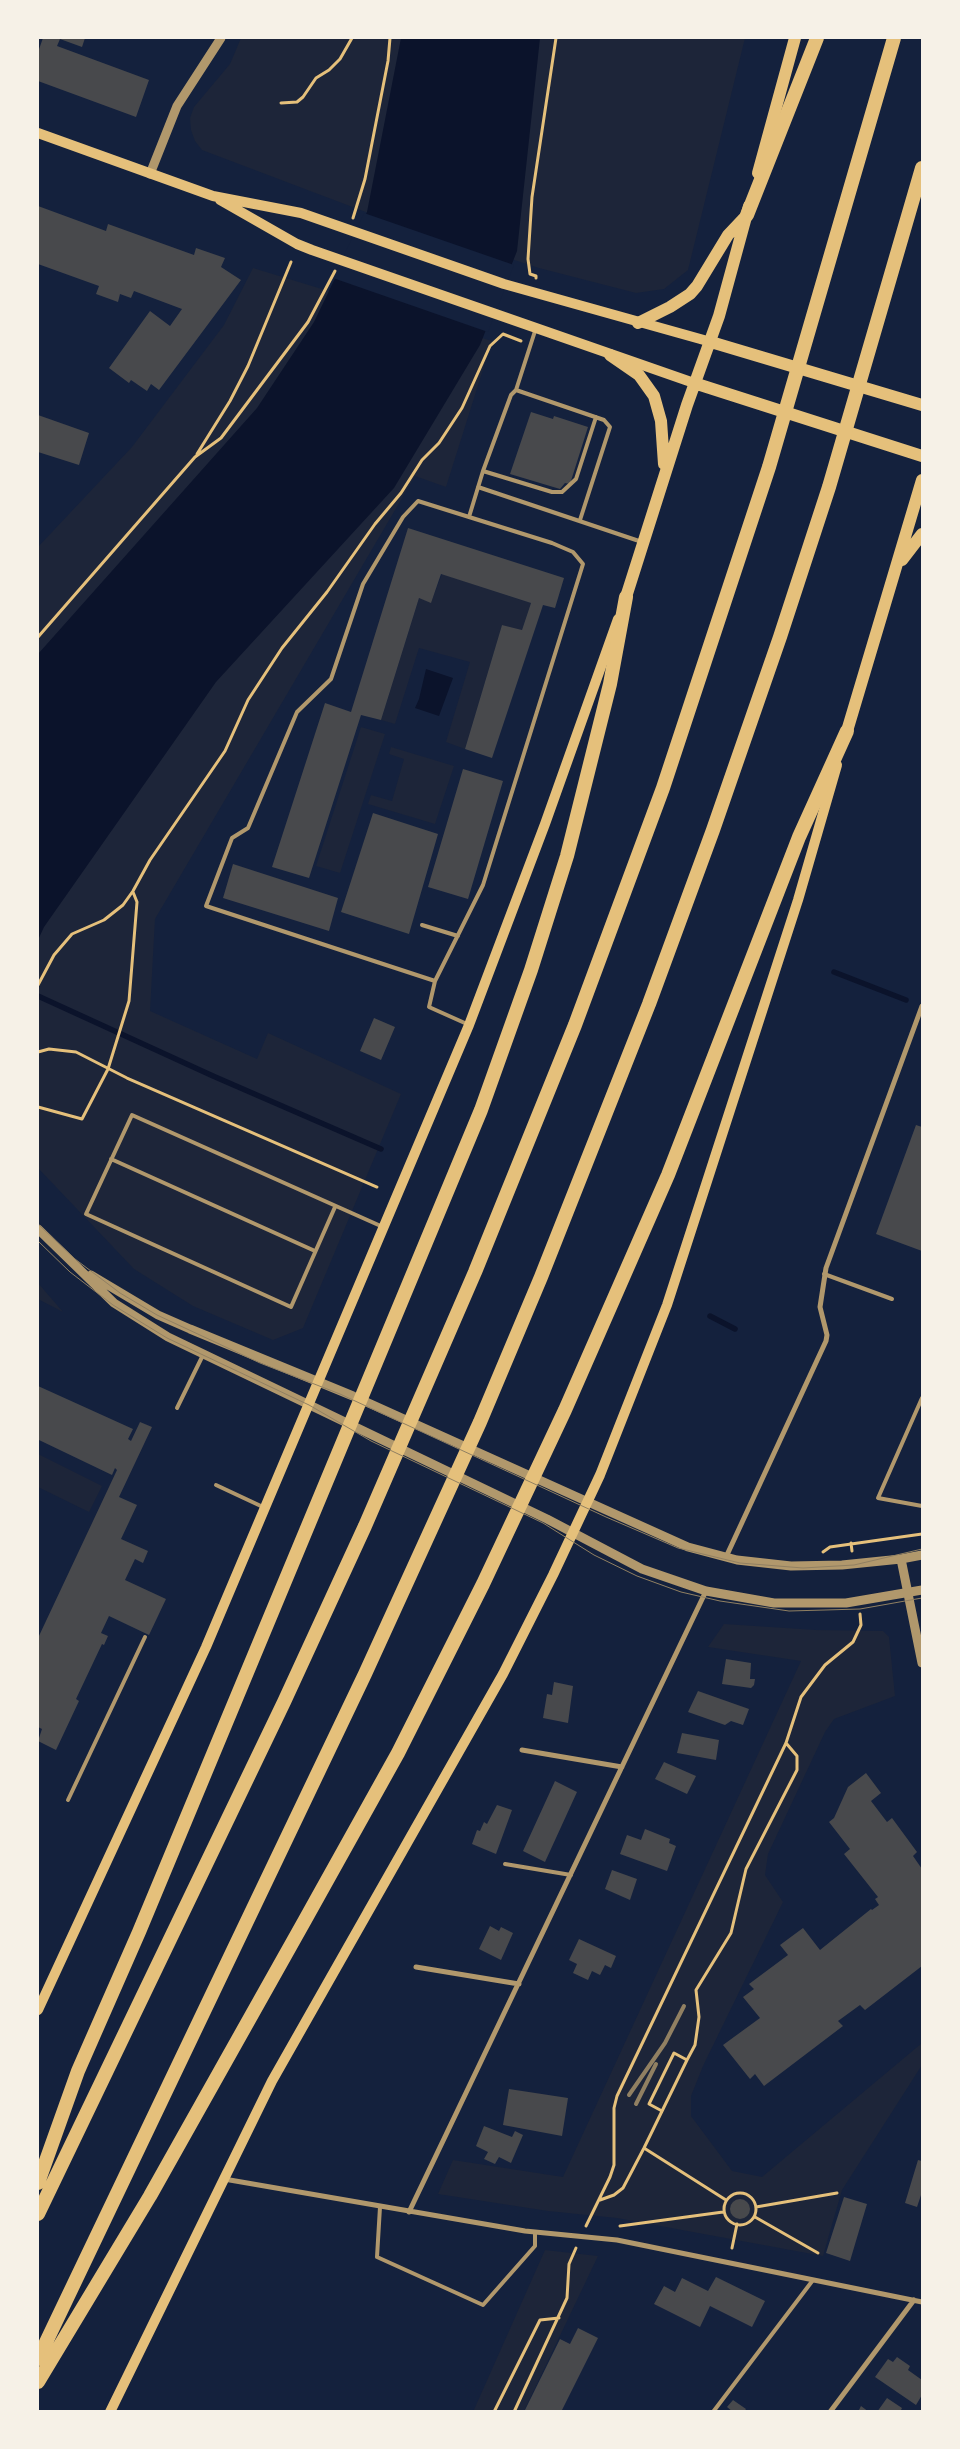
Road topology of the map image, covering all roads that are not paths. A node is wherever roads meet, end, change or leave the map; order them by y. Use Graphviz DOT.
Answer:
graph roads {
  1 [pos="221,38"];
  2 [pos="795,38"];
  3 [pos="817,38"];
  4 [pos="894,38"];
  5 [pos="38,133"];
  6 [pos="922,168"];
  7 [pos="150,174"];
  8 [pos="213,196"];
  9 [pos="746,215"];
  10 [pos="638,322"];
  11 [pos="531,327"];
  12 [pos="710,342"];
  13 [pos="610,354"];
  14 [pos="694,383"];
  15 [pos="516,390"];
  16 [pos="922,405"];
  17 [pos="596,417"];
  18 [pos="922,456"];
  19 [pos="483,471"];
  20 [pos="664,474"];
  21 [pos="922,480"];
  22 [pos="478,487"];
  23 [pos="469,517"];
  24 [pos="580,520"];
  25 [pos="922,534"];
  26 [pos="643,542"];
  27 [pos="898,566"];
  28 [pos="626,597"];
  29 [pos="847,730"];
  30 [pos="422,925"];
  31 [pos="458,936"];
  32 [pos="435,981"];
  33 [pos="922,1006"];
  34 [pos="469,1025"];
  35 [pos="111,1159"];
  36 [pos="335,1206"];
  37 [pos="383,1228"];
  38 [pos="38,1229"];
  39 [pos="315,1251"];
  40 [pos="74,1265"];
  41 [pos="824,1274"];
  42 [pos="892,1299"];
  43 [pos="203,1354"];
  44 [pos="318,1382"];
  45 [pos="922,1398"];
  46 [pos="309,1405"];
  47 [pos="177,1408"];
  48 [pos="216,1485"];
  49 [pos="587,1503"];
  50 [pos="922,1506"];
  51 [pos="265,1508"];
  52 [pos="573,1533"];
  53 [pos="922,1555"];
  54 [pos="726,1557"];
  55 [pos="901,1560"];
  56 [pos="922,1590"];
  57 [pos="706,1591"];
  58 [pos="907,1594"];
  59 [pos="145,1637"];
  60 [pos="922,1664"];
  61 [pos="522,1750"];
  62 [pos="622,1767"];
  63 [pos="68,1800"];
  64 [pos="505,1864"];
  65 [pos="570,1875"];
  66 [pos="416,1967"];
  67 [pos="518,1984"];
  68 [pos="38,2010"];
  69 [pos="223,2178"];
  70 [pos="38,2183"];
  71 [pos="380,2207"];
  72 [pos="409,2212"];
  73 [pos="38,2214"];
  74 [pos="535,2232"];
  75 [pos="813,2280"];
  76 [pos="914,2300"];
  77 [pos="922,2302"];
  78 [pos="38,2359"];
  79 [pos="38,2382"];
  80 [pos="110,2412"];
  81 [pos="713,2412"];
  82 [pos="830,2412"];
  1 -- 7 [label="street"];
  2 -- 9 [label="main road"];
  3 -- 9 [label="highway"];
  4 -- 73 [label="highway"];
  5 -- 7 [label="main road"];
  6 -- 78 [label="highway"];
  7 -- 8 [label="main road"];
  8 -- 10 [label="main road"];
  8 -- 11 [label="main road"];
  9 -- 10 [label="main road"];
  9 -- 12 [label="main road"];
  10 -- 12 [label="main road"];
  11 -- 13 [label="main road"];
  11 -- 15 [label="lane"];
  12 -- 14 [label="main road"];
  12 -- 16 [label="main road"];
  13 -- 14 [label="main road"];
  13 -- 20 [label="main road"];
  14 -- 18 [label="main road"];
  14 -- 20 [label="main road"];
  15 -- 17 [label="lane"];
  15 -- 19 [label="lane"];
  17 -- 19 [label="lane"];
  17 -- 24 [label="lane"];
  19 -- 22 [label="lane"];
  20 -- 26 [label="main road"];
  21 -- 27 [label="main road"];
  22 -- 23 [label="lane"];
  22 -- 24 [label="lane"];
  23 -- 31 [label="lane"];
  23 -- 32 [label="lane"];
  24 -- 26 [label="lane"];
  25 -- 27 [label="main road"];
  26 -- 28 [label="main road"];
  27 -- 29 [label="main road"];
  28 -- 34 [label="main road"];
  28 -- 70 [label="highway"];
  29 -- 49 [label="main road"];
  29 -- 79 [label="highway"];
  30 -- 31 [label="lane"];
  31 -- 32 [label="lane"];
  32 -- 34 [label="lane"];
  33 -- 41 [label="street"];
  34 -- 37 [label="main road"];
  35 -- 36 [label="lane"];
  35 -- 39 [label="lane"];
  35 -- 39 [label="lane"];
  36 -- 37 [label="lane"];
  36 -- 39 [label="lane"];
  37 -- 44 [label="main road"];
  38 -- 40 [label="street"];
  40 -- 43 [label="street"];
  40 -- 44 [label="street"];
  41 -- 42 [label="lane"];
  41 -- 54 [label="street"];
  43 -- 46 [label="street"];
  43 -- 47 [label="lane"];
  44 -- 46 [label="main road"];
  44 -- 49 [label="street"];
  45 -- 50 [label="lane"];
  46 -- 51 [label="main road"];
  46 -- 52 [label="street"];
  48 -- 51 [label="lane"];
  49 -- 52 [label="main road"];
  49 -- 54 [label="street"];
  51 -- 68 [label="main road"];
  52 -- 57 [label="street"];
  52 -- 69 [label="main road"];
  53 -- 55 [label="street"];
  54 -- 55 [label="street"];
  55 -- 58 [label="street"];
  56 -- 58 [label="street"];
  57 -- 58 [label="street"];
  57 -- 62 [label="street"];
  58 -- 60 [label="street"];
  59 -- 63 [label="lane"];
  61 -- 62 [label="street"];
  62 -- 65 [label="street"];
  64 -- 65 [label="lane"];
  65 -- 67 [label="street"];
  66 -- 67 [label="street"];
  67 -- 72 [label="street"];
  69 -- 71 [label="street"];
  69 -- 80 [label="main road"];
  71 -- 72 [label="street"];
  71 -- 74 [label="lane"];
  72 -- 74 [label="street"];
  74 -- 75 [label="street"];
  75 -- 76 [label="street"];
  75 -- 81 [label="lane"];
  76 -- 77 [label="street"];
  76 -- 82 [label="street"];
}
